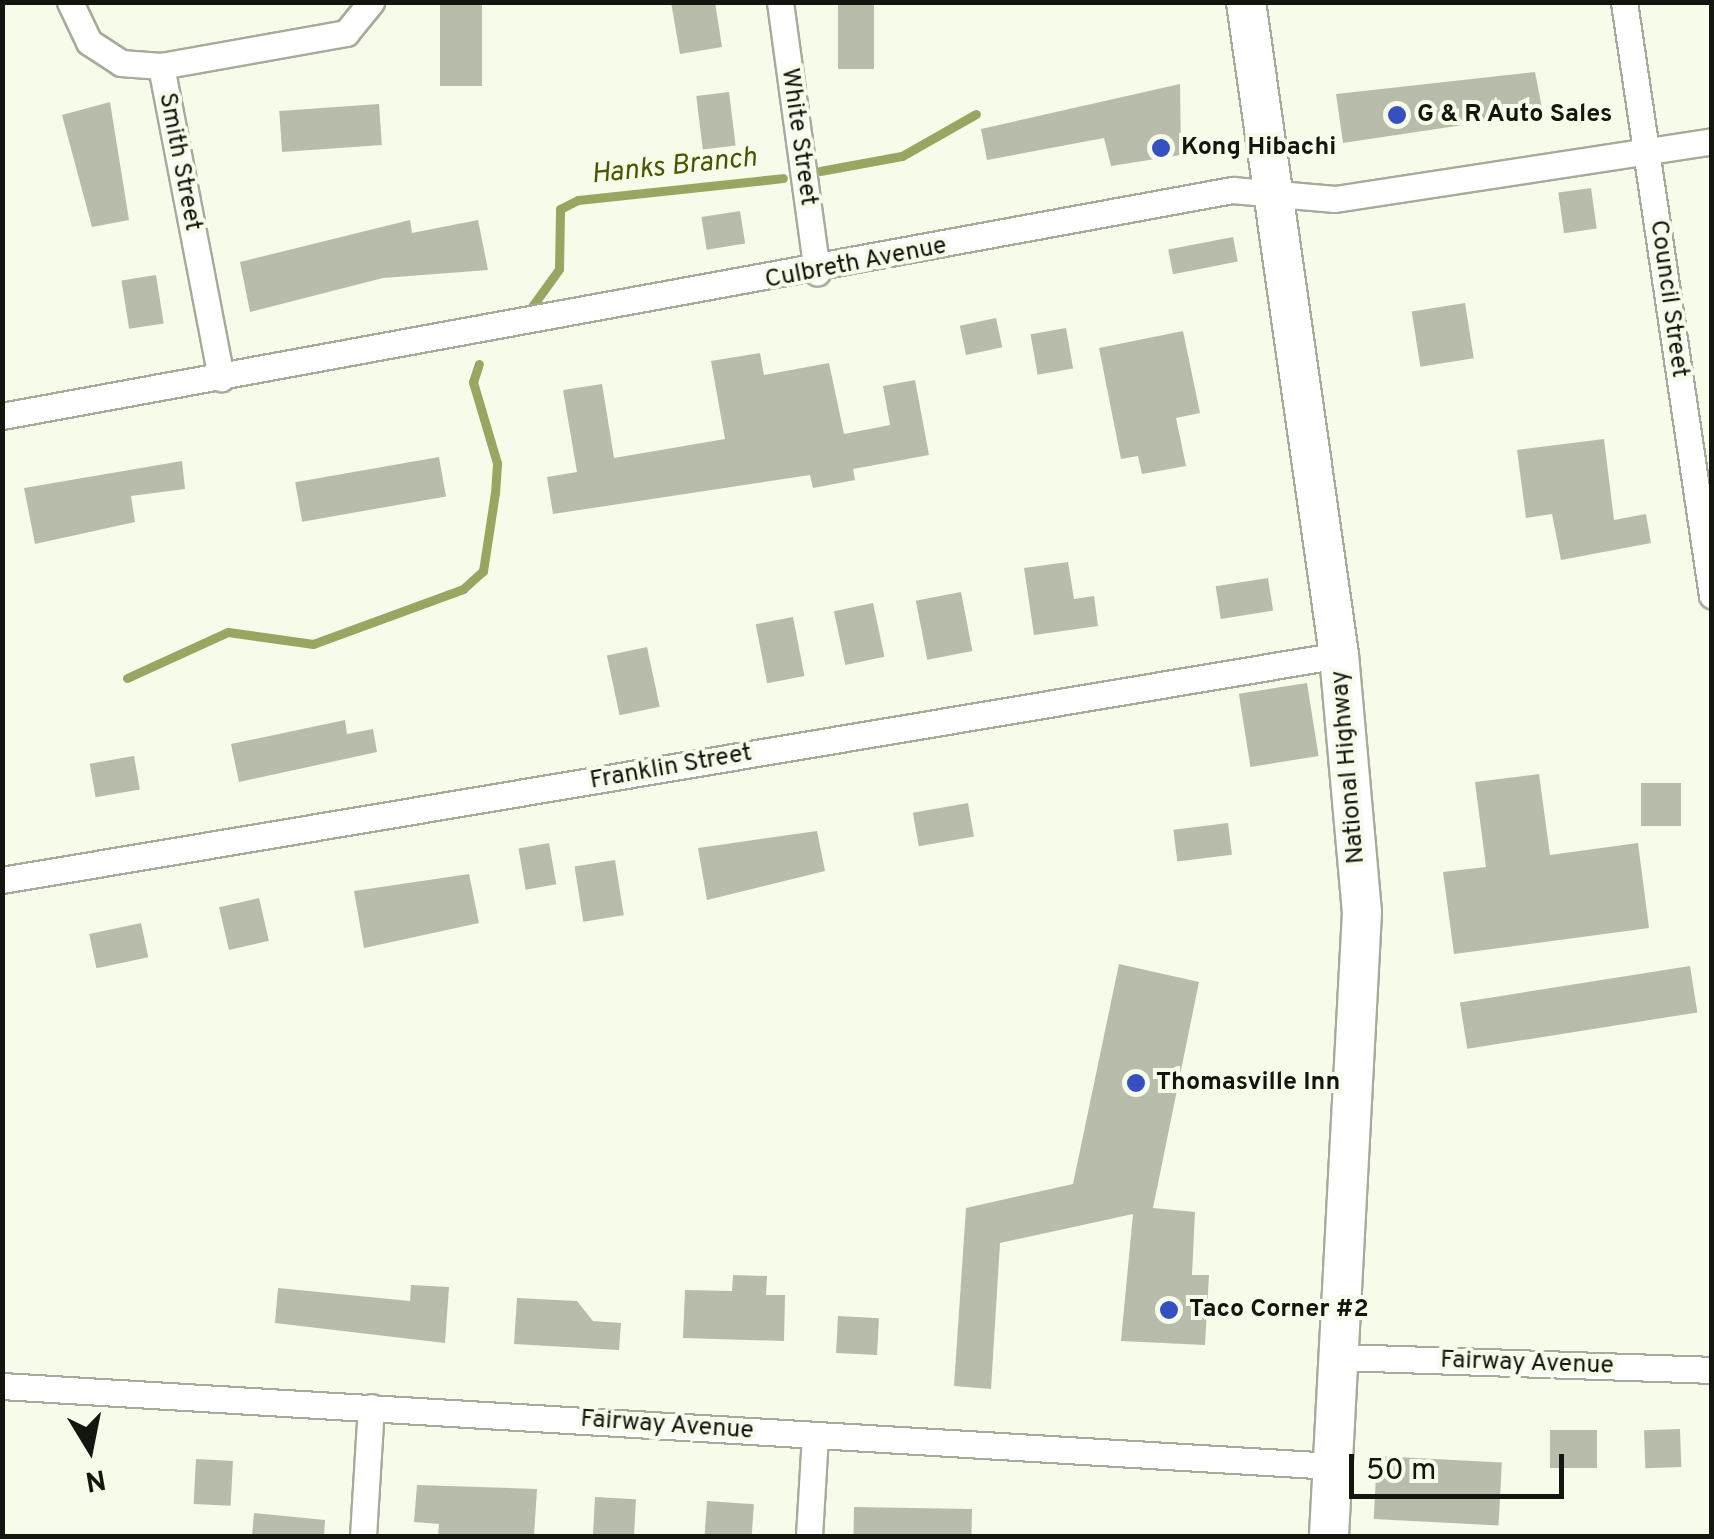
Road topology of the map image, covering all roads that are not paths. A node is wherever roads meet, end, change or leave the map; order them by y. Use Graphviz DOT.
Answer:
graph roads {
  1 [pos="70,2"];
  2 [pos="371,2"];
  3 [pos="780,2"];
  4 [pos="1246,2"];
  5 [pos="1624,2"];
  6 [pos="161,66"];
  7 [pos="1712,141"];
  8 [pos="1646,150"];
  9 [pos="1276,193"];
  10 [pos="817,272"];
  11 [pos="221,378"];
  12 [pos="2,416"];
  13 [pos="1712,596"];
  14 [pos="1339,655"];
  15 [pos="2,880"];
  16 [pos="1342,1357"];
  17 [pos="1712,1370"];
  18 [pos="2,1386"];
  19 [pos="371,1407"];
  20 [pos="815,1435"];
  21 [pos="1332,1466"];
  22 [pos="363,1536"];
  23 [pos="809,1536"];
  24 [pos="1330,1536"];
  1 -- 6 [label="street, Smith Street"];
  2 -- 6 [label="street"];
  3 -- 10 [label="street, White Street"];
  4 -- 9 [label="main road, National Highway"];
  5 -- 8 [label="street, Council Street"];
  6 -- 11 [label="street, Smith Street"];
  7 -- 8 [label="street, Culbreth Avenue"];
  8 -- 9 [label="street, Culbreth Avenue"];
  8 -- 13 [label="street, Council Street"];
  9 -- 10 [label="street, Culbreth Avenue"];
  9 -- 14 [label="main road, National Highway"];
  10 -- 11 [label="street, Culbreth Avenue"];
  11 -- 12 [label="street, Culbreth Avenue"];
  14 -- 15 [label="street, Franklin Street"];
  14 -- 16 [label="main road, National Highway"];
  16 -- 17 [label="street, Fairway Avenue"];
  16 -- 21 [label="main road, National Highway"];
  18 -- 19 [label="street, Fairway Avenue"];
  19 -- 20 [label="street, Fairway Avenue"];
  19 -- 22 [label="street"];
  20 -- 21 [label="street, Fairway Avenue"];
  20 -- 23 [label="street"];
  21 -- 24 [label="main road, National Highway"];
}
